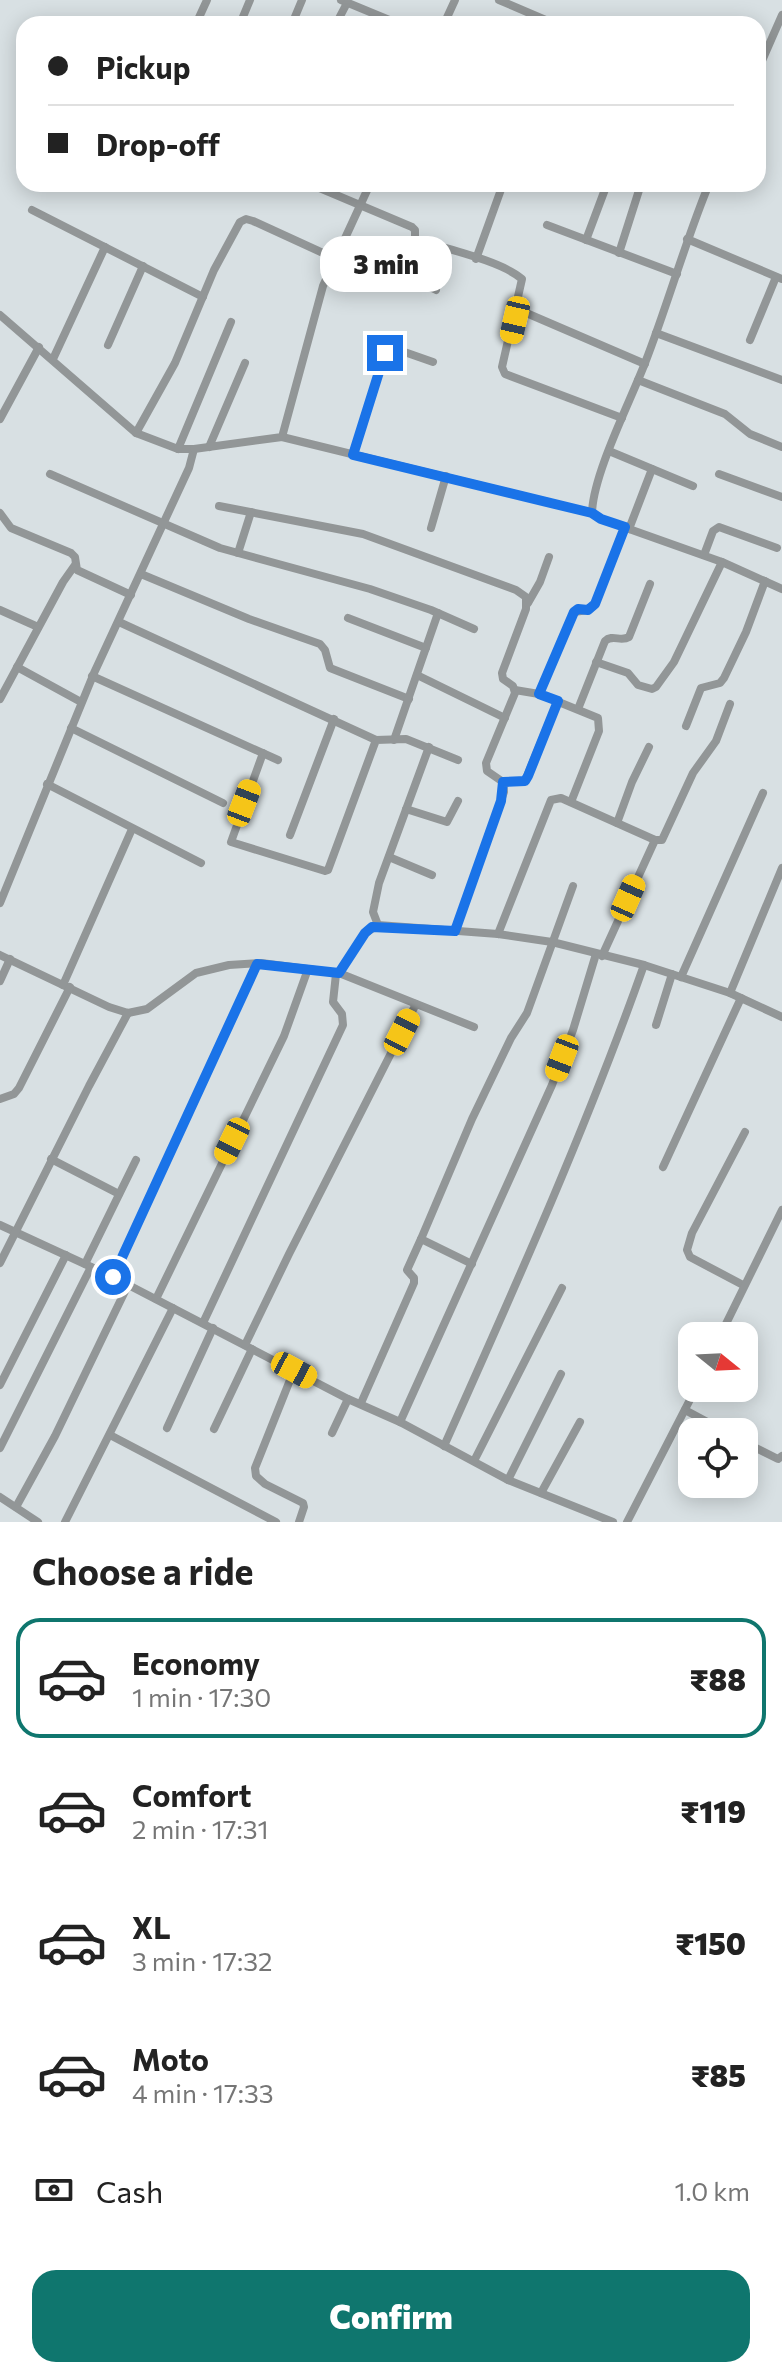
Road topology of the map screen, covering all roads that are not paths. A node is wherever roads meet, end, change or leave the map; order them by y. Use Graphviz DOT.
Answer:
graph roads {
  1 [pos="499,0"];
  2 [pos="344,1"];
  3 [pos="782,15"];
  4 [pos="371,16"];
  5 [pos="535,16"];
  6 [pos="766,52"];
  7 [pos="328,192"];
  8 [pos="366,192"];
  9 [pos="500,192"];
  10 [pos="604,192"];
  11 [pos="638,192"];
  12 [pos="706,192"];
  13 [pos="360,206"];
  14 [pos="32,210"];
  15 [pos="547,225"];
  16 [pos="415,239"];
  17 [pos="687,239"];
  18 [pos="586,240"];
  19 [pos="105,247"];
  20 [pos="619,253"];
  21 [pos="336,259"];
  22 [pos="476,259"];
  23 [pos="143,266"];
  24 [pos="677,274"];
  25 [pos="779,278"];
  26 [pos="436,290"];
  27 [pos="203,297"];
  28 [pos="517,309"];
  29 [pos="0,315"];
  30 [pos="231,322"];
  31 [pos="656,333"];
  32 [pos="750,340"];
  33 [pos="108,345"];
  34 [pos="39,347"];
  35 [pos="53,359"];
  36 [pos="433,362"];
  37 [pos="245,363"];
  38 [pos="645,364"];
  39 [pos="638,380"];
  40 [pos="782,380"];
  41 [pos="622,418"];
  42 [pos="0,419"];
  43 [pos="136,433"];
  44 [pos="282,437"];
  45 [pos="209,447"];
  46 [pos="782,447"];
  47 [pos="178,449"];
  48 [pos="194,449"];
  49 [pos="609,451"];
  50 [pos="353,455"];
  51 [pos="652,469"];
  52 [pos="50,474"];
  53 [pos="719,474"];
  54 [pos="446,476"];
  55 [pos="693,486"];
  56 [pos="782,497"];
  57 [pos="219,506"];
  58 [pos="251,512"];
  59 [pos="0,513"];
  60 [pos="592,513"];
  61 [pos="163,523"];
  62 [pos="431,528"];
  63 [pos="627,528"];
  64 [pos="777,548"];
  65 [pos="238,553"];
  66 [pos="704,555"];
  67 [pos="549,557"];
  68 [pos="722,562"];
  69 [pos="75,565"];
  70 [pos="141,574"];
  71 [pos="765,581"];
  72 [pos="650,584"];
  73 [pos="782,589"];
  74 [pos="131,595"];
  75 [pos="528,603"];
  76 [pos="0,610"];
  77 [pos="438,613"];
  78 [pos="348,618"];
  79 [pos="119,622"];
  80 [pos="38,627"];
  81 [pos="474,629"];
  82 [pos="426,648"];
  83 [pos="596,662"];
  84 [pos="17,667"];
  85 [pos="417,675"];
  86 [pos="92,676"];
  87 [pos="515,690"];
  88 [pos="539,694"];
  89 [pos="0,699"];
  90 [pos="409,699"];
  91 [pos="558,701"];
  92 [pos="81,702"];
  93 [pos="730,704"];
  94 [pos="578,709"];
  95 [pos="505,718"];
  96 [pos="334,719"];
  97 [pos="686,726"];
  98 [pos="71,728"];
  99 [pos="376,740"];
  100 [pos="394,740"];
  101 [pos="429,747"];
  102 [pos="649,747"];
  103 [pos="263,753"];
  104 [pos="278,760"];
  105 [pos="458,760"];
  106 [pos="503,782"];
  107 [pos="47,784"];
  108 [pos="763,793"];
  109 [pos="458,801"];
  110 [pos="571,802"];
  111 [pos="223,803"];
  112 [pos="406,809"];
  113 [pos="617,823"];
  114 [pos="132,829"];
  115 [pos="290,835"];
  116 [pos="655,840"];
  117 [pos="389,857"];
  118 [pos="201,863"];
  119 [pos="782,868"];
  120 [pos="432,875"];
  121 [pos="573,886"];
  122 [pos="0,903"];
  123 [pos="378,925"];
  124 [pos="455,931"];
  125 [pos="498,934"];
  126 [pos="552,942"];
  127 [pos="0,955"];
  128 [pos="599,955"];
  129 [pos="10,959"];
  130 [pos="257,964"];
  131 [pos="644,965"];
  132 [pos="308,969"];
  133 [pos="338,974"];
  134 [pos="677,976"];
  135 [pos="0,981"];
  136 [pos="67,986"];
  137 [pos="730,993"];
  138 [pos="741,998"];
  139 [pos="416,1004"];
  140 [pos="128,1013"];
  141 [pos="782,1017"];
  142 [pos="656,1025"];
  143 [pos="474,1027"];
  144 [pos="0,1099"];
  145 [pos="745,1132"];
  146 [pos="51,1159"];
  147 [pos="136,1160"];
  148 [pos="663,1167"];
  149 [pos="119,1194"];
  150 [pos="782,1210"];
  151 [pos="0,1225"];
  152 [pos="16,1232"];
  153 [pos="421,1239"];
  154 [pos="66,1255"];
  155 [pos="0,1263"];
  156 [pos="472,1264"];
  157 [pos="88,1265"];
  158 [pos="113,1277"];
  159 [pos="128,1285"];
  160 [pos="743,1285"];
  161 [pos="562,1288"];
  162 [pos="156,1299"];
  163 [pos="173,1308"];
  164 [pos="726,1322"];
  165 [pos="203,1323"];
  166 [pos="213,1328"];
  167 [pos="248,1347"];
  168 [pos="294,1370"];
  169 [pos="561,1374"];
  170 [pos="0,1385"];
  171 [pos="348,1399"];
  172 [pos="689,1402"];
  173 [pos="361,1403"];
  174 [pos="685,1410"];
  175 [pos="700,1418"];
  176 [pos="400,1422"];
  177 [pos="580,1422"];
  178 [pos="167,1428"];
  179 [pos="214,1429"];
  180 [pos="332,1433"];
  181 [pos="110,1435"];
  182 [pos="444,1446"];
  183 [pos="0,1448"];
  184 [pos="758,1450"];
  185 [pos="782,1456"];
  186 [pos="474,1461"];
  187 [pos="508,1480"];
  188 [pos="541,1493"];
  189 [pos="0,1497"];
  190 [pos="16,1507"];
  191 [pos="32,1520"];
  192 [pos="68,1521"];
  193 [pos="606,1521"];
  194 [pos="276,1522"];
  195 [pos="299,1522"];
  196 [pos="627,1522"];
  1 -- 5 [label="street"];
  2 -- 4 [label="street"];
  3 -- 6 [label="street"];
  7 -- 13 [label="street"];
  8 -- 13 [label="street"];
  9 -- 22 [label="street"];
  10 -- 18 [label="street"];
  11 -- 20 [label="street"];
  12 -- 17 [label="street"];
  13 -- 16 [label="street"];
  13 -- 21 [label="street"];
  14 -- 19 [label="street"];
  15 -- 18 [label="street"];
  16 -- 22 [label="street"];
  16 -- 26 [label="street"];
  17 -- 24 [label="street"];
  17 -- 25 [label="street"];
  18 -- 20 [label="street"];
  19 -- 23 [label="street"];
  19 -- 35 [label="street"];
  20 -- 24 [label="street"];
  21 -- 27 [label="street"];
  21 -- 44 [label="street"];
  22 -- 28 [label="street"];
  23 -- 27 [label="street"];
  23 -- 33 [label="street"];
  24 -- 31 [label="street"];
  25 -- 32 [label="street"];
  27 -- 43 [label="street"];
  28 -- 38 [label="street"];
  28 -- 41 [label="street"];
  29 -- 34 [label="street"];
  30 -- 47 [label="street"];
  31 -- 38 [label="street"];
  31 -- 40 [label="street"];
  34 -- 35 [label="street"];
  34 -- 42 [label="street"];
  35 -- 43 [label="street"];
  36 -- 50 [label="street"];
  37 -- 45 [label="street"];
  38 -- 39 [label="street"];
  39 -- 41 [label="street"];
  39 -- 46 [label="street"];
  41 -- 49 [label="street"];
  43 -- 47 [label="street"];
  44 -- 45 [label="street"];
  44 -- 50 [label="street"];
  45 -- 48 [label="street"];
  47 -- 48 [label="street"];
  48 -- 61 [label="street"];
  49 -- 51 [label="street"];
  49 -- 60 [label="street"];
  50 -- 54 [label="street"];
  51 -- 55 [label="street"];
  51 -- 63 [label="street"];
  52 -- 61 [label="street"];
  53 -- 56 [label="street"];
  54 -- 60 [label="street"];
  54 -- 62 [label="street"];
  57 -- 58 [label="street"];
  58 -- 65 [label="street"];
  58 -- 75 [label="street"];
  59 -- 69 [label="street"];
  60 -- 63 [label="street"];
  61 -- 65 [label="street"];
  61 -- 70 [label="street"];
  63 -- 66 [label="street"];
  63 -- 88 [label="street"];
  64 -- 66 [label="street"];
  65 -- 77 [label="street"];
  66 -- 68 [label="street"];
  67 -- 75 [label="street"];
  68 -- 71 [label="street"];
  68 -- 83 [label="street"];
  69 -- 74 [label="street"];
  69 -- 80 [label="street"];
  70 -- 74 [label="street"];
  70 -- 90 [label="street"];
  71 -- 73 [label="street"];
  71 -- 97 [label="street"];
  72 -- 83 [label="street"];
  74 -- 79 [label="street"];
  75 -- 87 [label="street"];
  76 -- 80 [label="street"];
  77 -- 81 [label="street"];
  77 -- 82 [label="street"];
  78 -- 82 [label="street"];
  79 -- 86 [label="street"];
  79 -- 96 [label="street"];
  80 -- 84 [label="street"];
  82 -- 85 [label="street"];
  83 -- 94 [label="street"];
  84 -- 89 [label="street"];
  84 -- 92 [label="street"];
  85 -- 90 [label="street"];
  85 -- 95 [label="street"];
  86 -- 92 [label="street"];
  86 -- 103 [label="street"];
  87 -- 88 [label="street"];
  87 -- 95 [label="street"];
  88 -- 91 [label="street"];
  90 -- 100 [label="street"];
  91 -- 94 [label="street"];
  91 -- 106 [label="street"];
  92 -- 98 [label="street"];
  93 -- 116 [label="street"];
  94 -- 110 [label="street"];
  95 -- 106 [label="street"];
  96 -- 99 [label="street"];
  96 -- 115 [label="street"];
  98 -- 107 [label="street"];
  98 -- 111 [label="street"];
  99 -- 100 [label="street"];
  99 -- 103 [label="street"];
  100 -- 101 [label="street"];
  101 -- 105 [label="street"];
  101 -- 112 [label="street"];
  102 -- 113 [label="street"];
  103 -- 104 [label="street"];
  106 -- 124 [label="street"];
  107 -- 114 [label="street"];
  107 -- 122 [label="street"];
  108 -- 134 [label="street"];
  109 -- 112 [label="street"];
  110 -- 113 [label="street"];
  110 -- 125 [label="street"];
  112 -- 117 [label="street"];
  113 -- 116 [label="street"];
  114 -- 118 [label="street"];
  114 -- 136 [label="street"];
  116 -- 128 [label="street"];
  117 -- 120 [label="street"];
  117 -- 123 [label="street"];
  119 -- 137 [label="street"];
  121 -- 126 [label="street"];
  123 -- 124 [label="street"];
  123 -- 133 [label="street"];
  124 -- 125 [label="street"];
  125 -- 126 [label="street"];
  126 -- 128 [label="street"];
  126 -- 153 [label="street"];
  127 -- 129 [label="street"];
  128 -- 131 [label="street"];
  128 -- 156 [label="street"];
  129 -- 135 [label="street"];
  129 -- 136 [label="street"];
  130 -- 132 [label="street"];
  130 -- 140 [label="street"];
  130 -- 158 [label="street"];
  131 -- 134 [label="street"];
  131 -- 182 [label="street"];
  132 -- 133 [label="street"];
  132 -- 162 [label="street"];
  133 -- 139 [label="street"];
  133 -- 165 [label="street"];
  134 -- 137 [label="street"];
  134 -- 142 [label="street"];
  136 -- 140 [label="street"];
  136 -- 144 [label="street"];
  137 -- 138 [label="street"];
  138 -- 141 [label="street"];
  138 -- 148 [label="street"];
  139 -- 143 [label="street"];
  139 -- 167 [label="street"];
  140 -- 146 [label="street"];
  145 -- 160 [label="street"];
  146 -- 149 [label="street"];
  146 -- 152 [label="street"];
  147 -- 149 [label="street"];
  149 -- 157 [label="street"];
  150 -- 160 [label="street"];
  151 -- 152 [label="street"];
  152 -- 154 [label="street"];
  152 -- 155 [label="street"];
  153 -- 156 [label="street"];
  153 -- 173 [label="street"];
  154 -- 157 [label="street"];
  154 -- 170 [label="street"];
  156 -- 176 [label="street"];
  157 -- 158 [label="street"];
  157 -- 183 [label="street"];
  158 -- 159 [label="street"];
  159 -- 162 [label="street"];
  159 -- 190 [label="street"];
  160 -- 164 [label="street"];
  161 -- 186 [label="street"];
  162 -- 163 [label="street"];
  163 -- 165 [label="street"];
  163 -- 181 [label="street"];
  165 -- 166 [label="street"];
  166 -- 167 [label="street"];
  166 -- 178 [label="street"];
  167 -- 168 [label="street"];
  167 -- 179 [label="street"];
  168 -- 171 [label="street"];
  168 -- 195 [label="street"];
  169 -- 187 [label="street"];
  171 -- 173 [label="street"];
  171 -- 180 [label="street"];
  172 -- 174 [label="street"];
  173 -- 176 [label="street"];
  174 -- 175 [label="street"];
  174 -- 196 [label="street"];
  176 -- 182 [label="street"];
  177 -- 188 [label="street"];
  181 -- 192 [label="street"];
  181 -- 194 [label="street"];
  182 -- 186 [label="street"];
  184 -- 185 [label="street"];
  186 -- 187 [label="street"];
  187 -- 188 [label="street"];
  188 -- 193 [label="street"];
  189 -- 190 [label="street"];
  190 -- 191 [label="street"];
}
